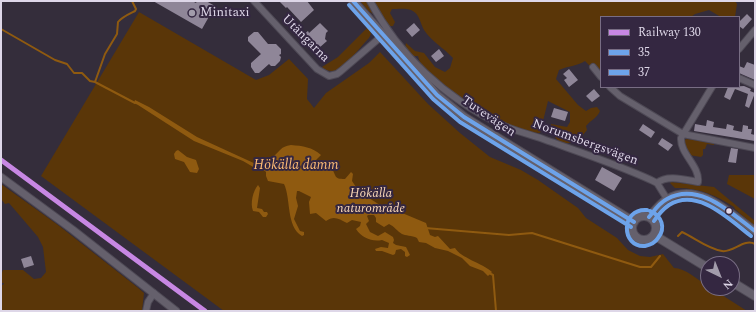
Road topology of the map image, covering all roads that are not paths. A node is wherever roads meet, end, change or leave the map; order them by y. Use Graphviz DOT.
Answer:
graph roads {
  1 [pos="254,1"];
  2 [pos="353,1"];
  3 [pos="370,1"];
  4 [pos="755,30"];
  5 [pos="383,35"];
  6 [pos="740,48"];
  7 [pos="593,67"];
  8 [pos="600,76"];
  9 [pos="740,78"];
  10 [pos="755,85"];
  11 [pos="611,88"];
  12 [pos="711,88"];
  13 [pos="683,134"];
  14 [pos="755,148"];
  15 [pos="1,177"];
  16 [pos="657,183"];
  17 [pos="667,199"];
  18 [pos="649,217"];
  19 [pos="634,222"];
  20 [pos="755,231"];
  21 [pos="654,234"];
  22 [pos="700,263"];
  23 [pos="740,287"];
  24 [pos="154,293"];
  25 [pos="755,296"];
  26 [pos="146,311"];
  27 [pos="176,311"];
  1 -- 5 [label="street, Utängarna"];
  2 -- 5 [label="main road, Tuvevägen"];
  3 -- 16 [label="street, Norumsbergsvägen"];
  4 -- 6 [label="street"];
  5 -- 19 [label="main road, Tuvevägen"];
  7 -- 8 [label="street"];
  9 -- 10 [label="street"];
  11 -- 13 [label="street"];
  12 -- 13 [label="street"];
  13 -- 14 [label="street"];
  13 -- 16 [label="street"];
  15 -- 24 [label="street"];
  16 -- 17 [label="street"];
  17 -- 18 [label="street"];
  17 -- 20 [label="street"];
  18 -- 19 [label="main road"];
  18 -- 21 [label="main road"];
  19 -- 21 [label="main road"];
  21 -- 22 [label="main road"];
  23 -- 25 [label="main road"];
  24 -- 26 [label="street"];
  24 -- 27 [label="street"];
}
